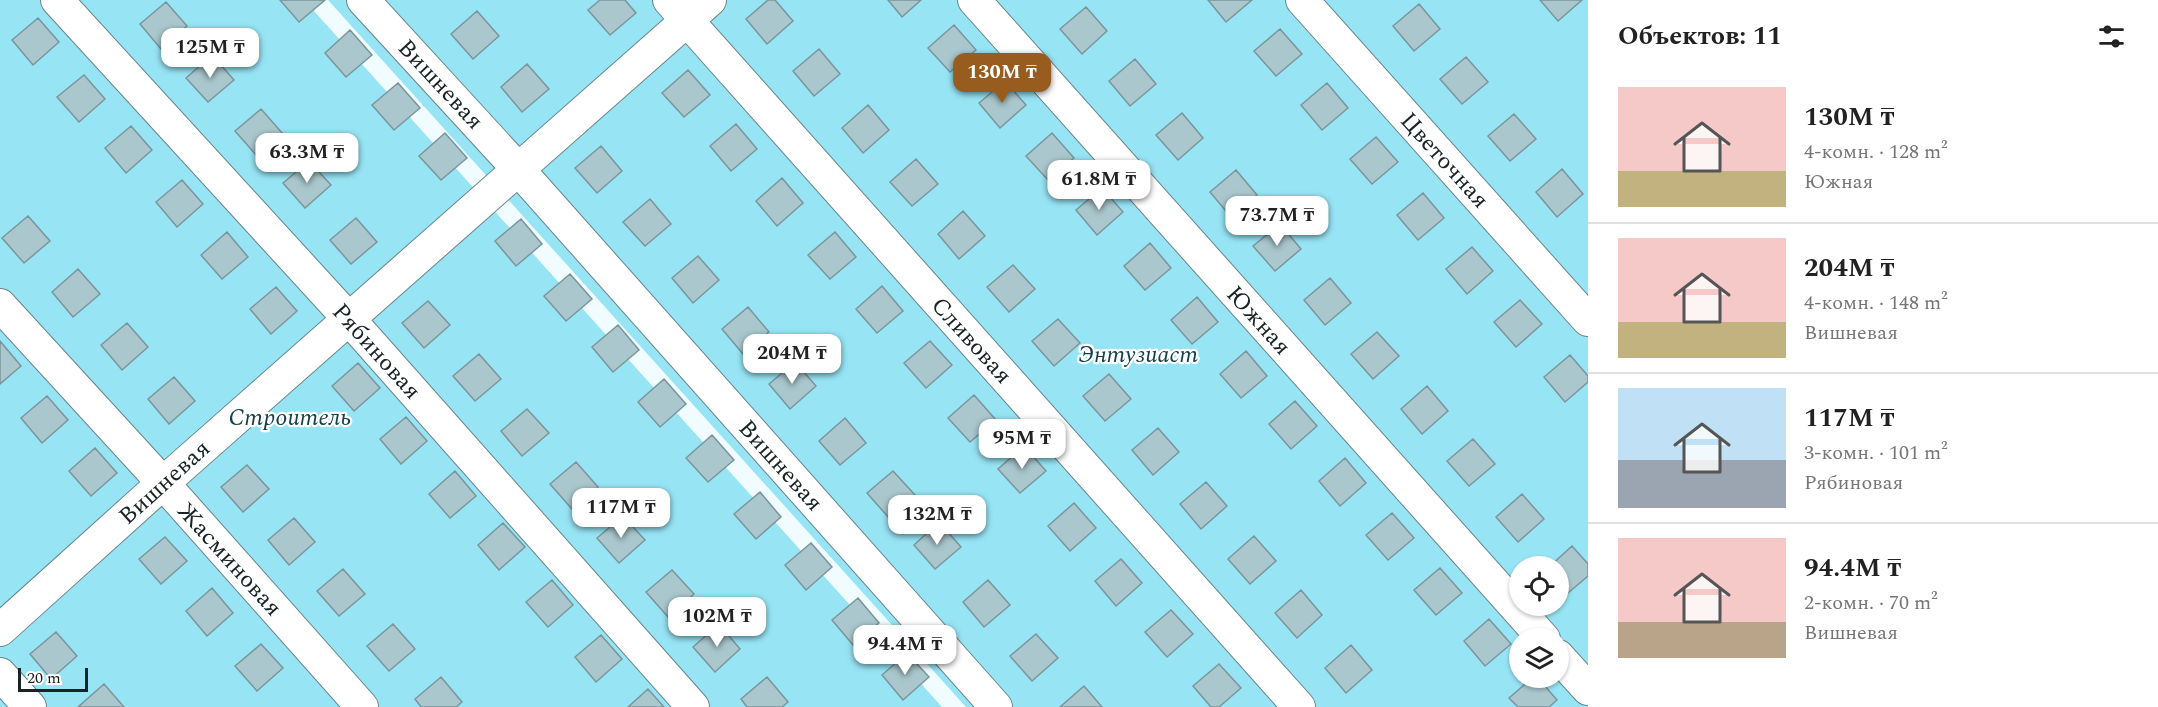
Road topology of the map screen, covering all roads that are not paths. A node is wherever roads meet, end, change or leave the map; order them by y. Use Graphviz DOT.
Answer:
graph roads {
  1 [pos="57,0"];
  2 [pos="363,0"];
  3 [pos="710,0"];
  4 [pos="974,0"];
  5 [pos="1302,0"];
  6 [pos="678,10"];
  7 [pos="518,169"];
  8 [pos="0,305"];
  9 [pos="349,319"];
  10 [pos="1588,320"];
  11 [pos="163,483"];
  12 [pos="1534,628"];
  13 [pos="0,630"];
  14 [pos="1569,668"];
  15 [pos="0,674"];
  16 [pos="1588,689"];
  17 [pos="30,707"];
  18 [pos="362,707"];
  19 [pos="693,707"];
  20 [pos="996,707"];
  21 [pos="1299,707"];
  1 -- 9 [label="street, Рябиновая"];
  2 -- 7 [label="street, Вишневая"];
  3 -- 6 [label="street, Вишневая"];
  4 -- 12 [label="street, Южная"];
  5 -- 10 [label="street, Цветочная"];
  6 -- 7 [label="street, Вишневая"];
  6 -- 21 [label="street, Сливовая"];
  7 -- 9 [label="street, Вишневая"];
  7 -- 20 [label="street, Вишневая"];
  8 -- 11 [label="street, Жасминовая"];
  9 -- 11 [label="street, Вишневая"];
  9 -- 19 [label="street, Рябиновая"];
  11 -- 13 [label="street, Вишневая"];
  11 -- 18 [label="street, Жасминовая"];
  14 -- 16 [label="street"];
  15 -- 17 [label="street"];
}
